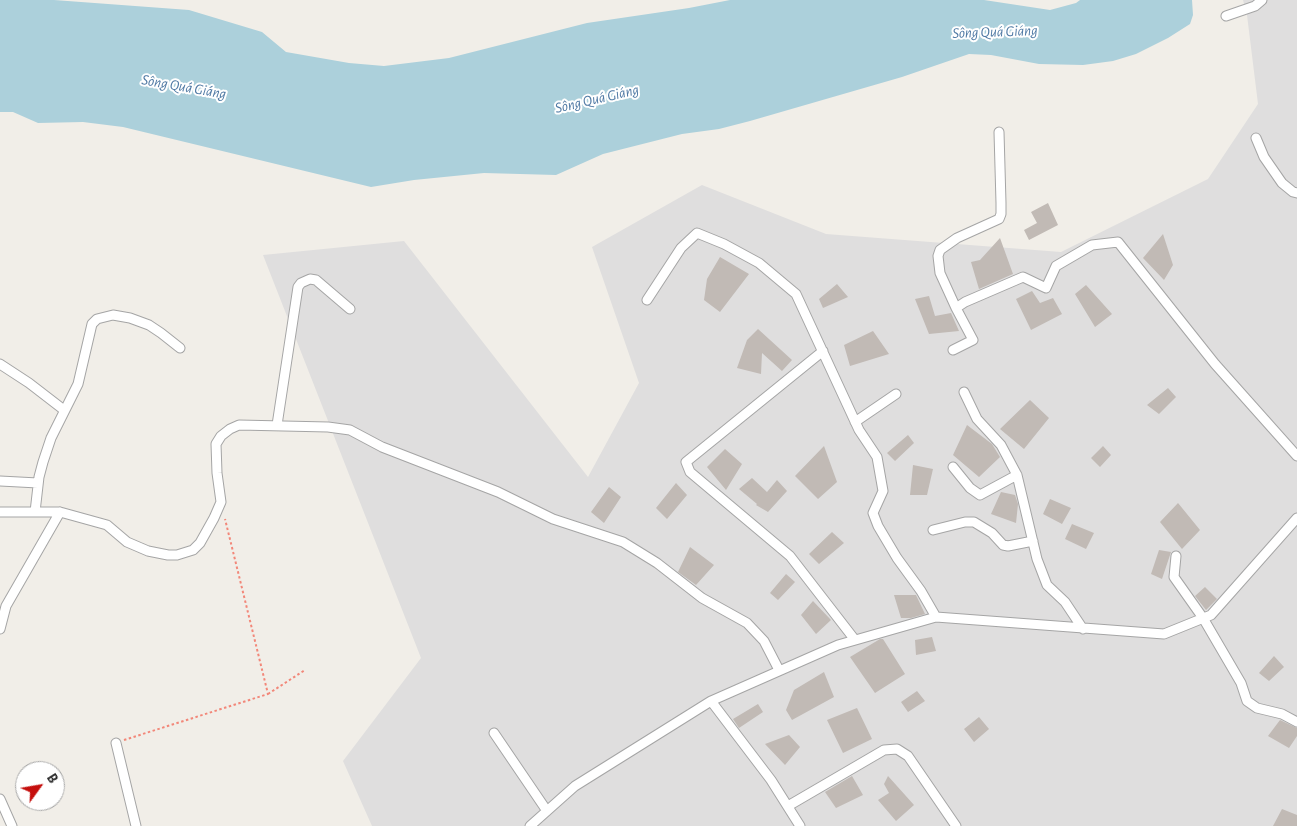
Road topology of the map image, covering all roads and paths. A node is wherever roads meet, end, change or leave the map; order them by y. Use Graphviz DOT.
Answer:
graph roads {
  1 [pos="1262,0"];
  2 [pos="1226,16"];
  3 [pos="999,132"];
  4 [pos="1256,138"];
  5 [pos="1297,193"];
  6 [pos="647,300"];
  7 [pos="956,308"];
  8 [pos="350,309"];
  9 [pos="180,348"];
  10 [pos="953,350"];
  11 [pos="823,351"];
  12 [pos="0,364"];
  13 [pos="964,392"];
  14 [pos="896,394"];
  15 [pos="64,410"];
  16 [pos="855,422"];
  17 [pos="277,425"];
  18 [pos="1297,456"];
  19 [pos="953,467"];
  20 [pos="1017,474"];
  21 [pos="0,481"];
  22 [pos="38,482"];
  23 [pos="221,502"];
  24 [pos="0,512"];
  25 [pos="35,512"];
  26 [pos="60,512"];
  27 [pos="1297,518"];
  28 [pos="933,530"];
  29 [pos="1033,541"];
  30 [pos="1176,556"];
  31 [pos="936,618"];
  32 [pos="1203,618"];
  33 [pos="1083,628"];
  34 [pos="0,629"];
  35 [pos="855,640"];
  36 [pos="305,670"];
  37 [pos="779,670"];
  38 [pos="268,694"];
  39 [pos="711,701"];
  40 [pos="1297,722"];
  41 [pos="494,733"];
  42 [pos="116,742"];
  43 [pos="0,799"];
  44 [pos="788,806"];
  45 [pos="547,811"];
  46 [pos="12,826"];
  47 [pos="136,826"];
  48 [pos="530,826"];
  49 [pos="800,826"];
  50 [pos="956,826"];
  1 -- 2 [label="street"];
  3 -- 7 [label="street"];
  4 -- 5 [label="street"];
  6 -- 11 [label="street"];
  7 -- 10 [label="street"];
  7 -- 18 [label="street"];
  8 -- 17 [label="street"];
  9 -- 15 [label="street"];
  11 -- 16 [label="street"];
  11 -- 35 [label="street"];
  12 -- 15 [label="street"];
  13 -- 20 [label="street"];
  14 -- 16 [label="street"];
  15 -- 22 [label="street"];
  16 -- 31 [label="street"];
  17 -- 23 [label="street"];
  17 -- 37 [label="street"];
  19 -- 20 [label="street"];
  20 -- 29 [label="street"];
  21 -- 22 [label="street"];
  22 -- 25 [label="street"];
  23 -- 26 [label="street"];
  23 -- 38 [label="path"];
  24 -- 25 [label="street"];
  25 -- 26 [label="street"];
  26 -- 34 [label="street"];
  27 -- 32 [label="street"];
  28 -- 29 [label="street"];
  29 -- 33 [label="street"];
  30 -- 32 [label="street"];
  31 -- 33 [label="street"];
  31 -- 35 [label="street"];
  32 -- 33 [label="street"];
  32 -- 40 [label="street"];
  35 -- 37 [label="street"];
  36 -- 38 [label="path"];
  37 -- 39 [label="street"];
  38 -- 42 [label="path"];
  39 -- 44 [label="street"];
  39 -- 45 [label="street"];
  41 -- 45 [label="street"];
  42 -- 47 [label="street"];
  43 -- 46 [label="street"];
  44 -- 49 [label="street"];
  44 -- 50 [label="street"];
  45 -- 48 [label="street"];
}
